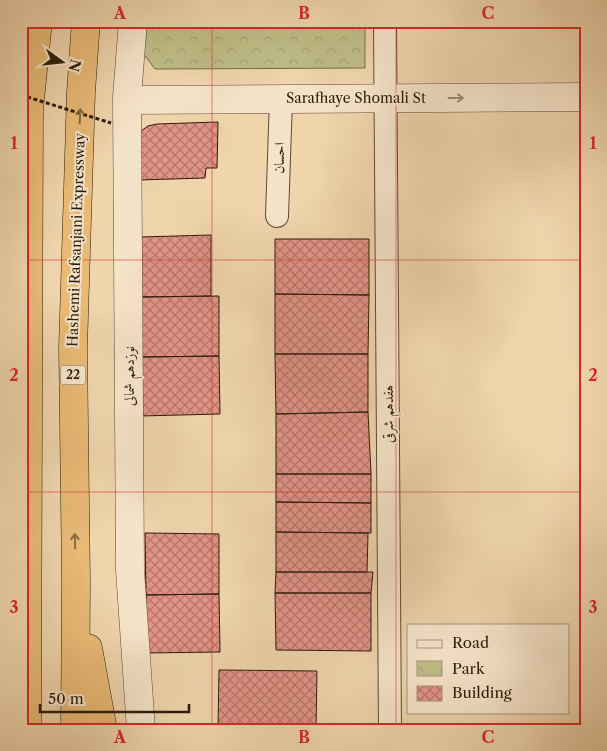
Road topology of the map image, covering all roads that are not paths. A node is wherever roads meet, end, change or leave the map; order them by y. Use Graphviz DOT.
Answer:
graph roads {
  1 [pos="38,21"];
  2 [pos="86,21"];
  3 [pos="133,21"];
  4 [pos="385,21"];
  5 [pos="586,79"];
  6 [pos="385,89"];
  7 [pos="128,91"];
  8 [pos="586,97"];
  9 [pos="281,99"];
  10 [pos="277,216"];
  11 [pos="76,580"];
  12 [pos="28,630"];
  13 [pos="21,667"];
  14 [pos="27,730"];
  15 [pos="75,730"];
  16 [pos="103,730"];
  17 [pos="141,730"];
  18 [pos="390,730"];
  1 -- 12 [label="highway"];
  11 -- 2 [label="highway, Hashemi Rafsanjani Expressway / 22, one-way"];
  3 -- 7 [label="street, نوزدهم شمالی"];
  4 -- 6 [label="street, هفدهم شرقی"];
  5 -- 6 [label="street, Sarafhaye Shomali St"];
  6 -- 7 [label="street, Sarafhaye Shomali St"];
  6 -- 8 [label="street, Sarafhaye Shomali St, one-way"];
  6 -- 9 [label="street, Sarafhaye Shomali St"];
  6 -- 18 [label="street, هفدهم شرقی"];
  7 -- 9 [label="street, Sarafhaye Shomali St"];
  7 -- 17 [label="street, نوزدهم شمالی"];
  9 -- 10 [label="street, احسان"];
  11 -- 15 [label="highway, Hashemi Rafsanjani Expressway / 22"];
  11 -- 16 [label="highway"];
  12 -- 13 [label="highway"];
  12 -- 14 [label="highway"];
}
